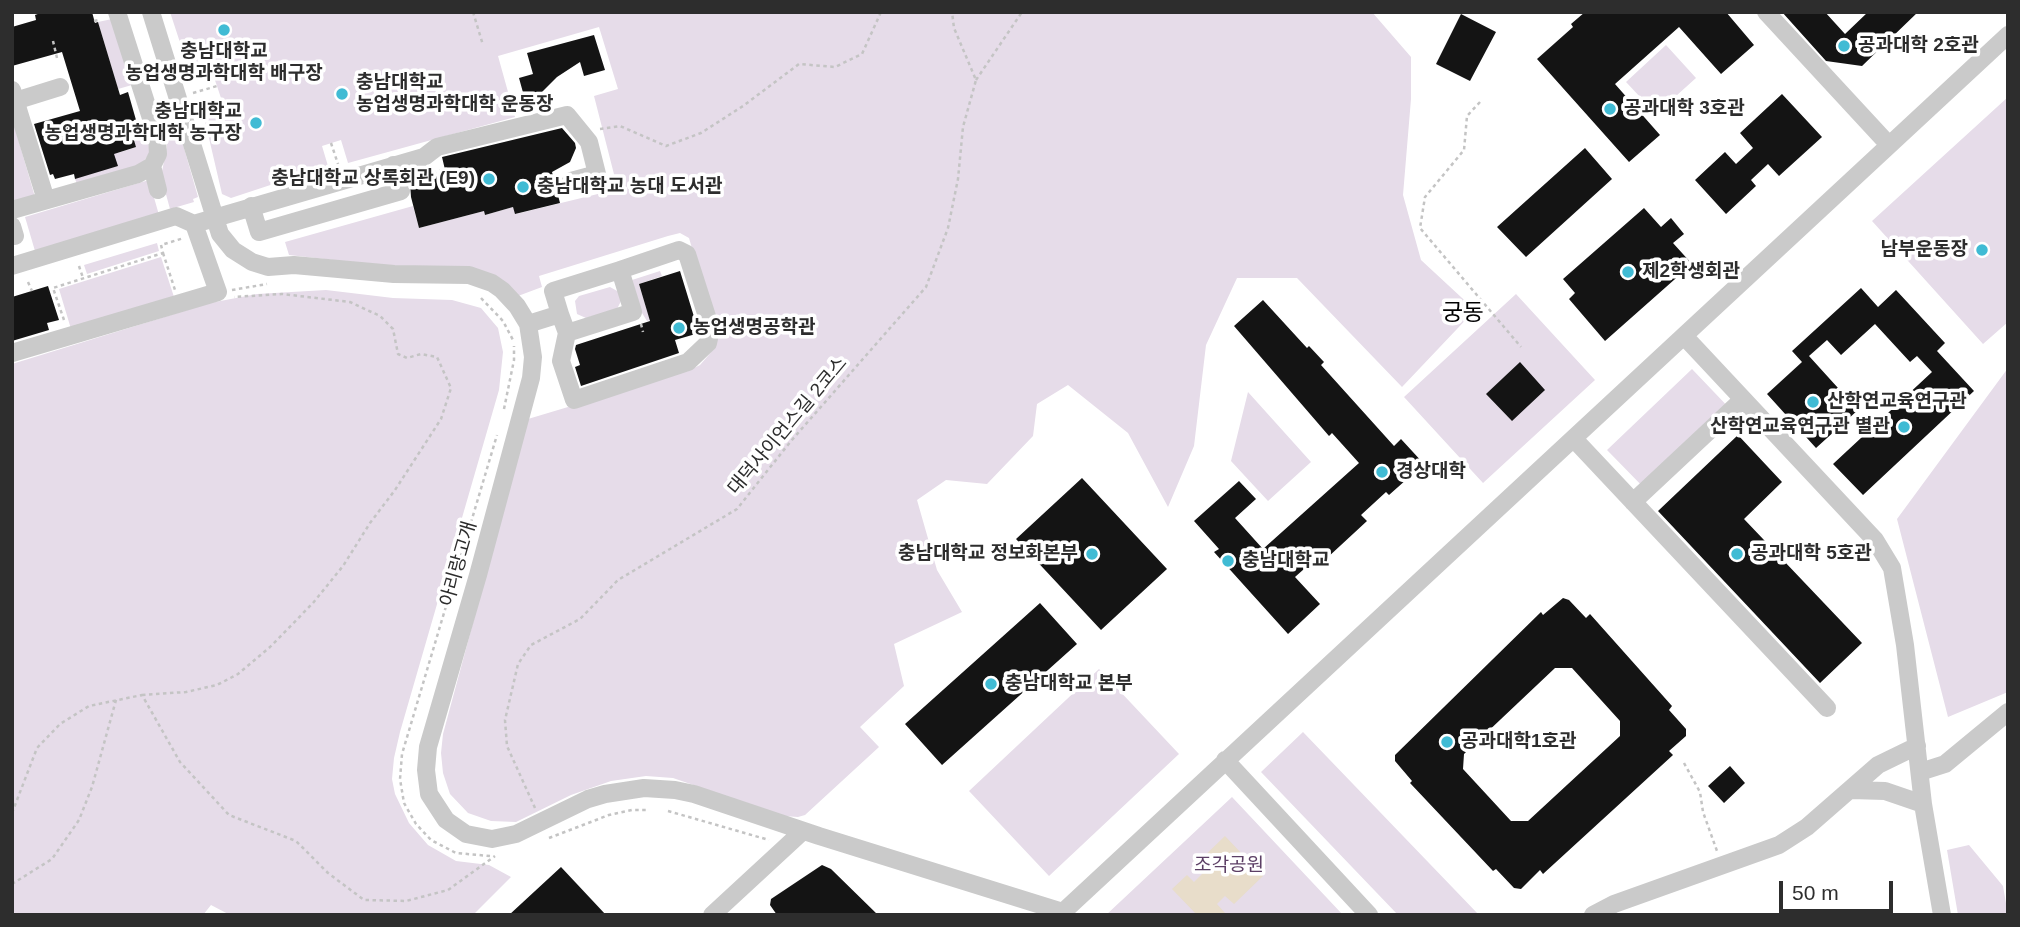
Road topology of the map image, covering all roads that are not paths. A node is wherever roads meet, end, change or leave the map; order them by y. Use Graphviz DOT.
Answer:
graph roads {
  1 [pos="117,12"];
  2 [pos="151,12"];
  3 [pos="1766,12"];
  4 [pos="2008,35"];
  5 [pos="60,87"];
  6 [pos="182,93"];
  7 [pos="14,96"];
  8 [pos="146,102"];
  9 [pos="1889,145"];
  10 [pos="393,165"];
  11 [pos="152,166"];
  12 [pos="571,181"];
  13 [pos="158,190"];
  14 [pos="46,201"];
  15 [pos="251,206"];
  16 [pos="12,210"];
  17 [pos="214,216"];
  18 [pos="189,231"];
  19 [pos="12,266"];
  20 [pos="620,270"];
  21 [pos="560,314"];
  22 [pos="528,324"];
  23 [pos="567,333"];
  24 [pos="1684,336"];
  25 [pos="12,353"];
  26 [pos="1742,400"];
  27 [pos="1574,439"];
  28 [pos="1633,502"];
  29 [pos="1827,708"];
  30 [pos="2008,712"];
  31 [pos="1917,746"];
  32 [pos="1225,760"];
  33 [pos="1920,772"];
  34 [pos="1850,790"];
  35 [pos="1923,804"];
  36 [pos="803,831"];
  37 [pos="1063,914"];
  38 [pos="712,915"];
  39 [pos="1369,915"];
  40 [pos="1593,915"];
  41 [pos="1942,915"];
  1 -- 8 [label="street"];
  2 -- 6 [label="street"];
  3 -- 9 [label="street"];
  4 -- 9 [label="street"];
  5 -- 7 [label="street"];
  6 -- 8 [label="street"];
  6 -- 17 [label="street"];
  7 -- 14 [label="street"];
  8 -- 11 [label="street"];
  9 -- 24 [label="street"];
  10 -- 12 [label="street"];
  10 -- 15 [label="street"];
  10 -- 15 [label="street"];
  11 -- 13 [label="street"];
  11 -- 14 [label="street"];
  14 -- 16 [label="street"];
  15 -- 17 [label="street"];
  17 -- 18 [label="street"];
  17 -- 22 [label="street, 아리랑고개"];
  18 -- 19 [label="street"];
  18 -- 25 [label="street"];
  20 -- 21 [label="street"];
  20 -- 23 [label="street"];
  20 -- 23 [label="street"];
  21 -- 22 [label="street"];
  21 -- 23 [label="street"];
  22 -- 36 [label="street, 아리랑고개"];
  24 -- 26 [label="street"];
  24 -- 27 [label="street"];
  26 -- 28 [label="street"];
  26 -- 31 [label="street"];
  27 -- 28 [label="street"];
  27 -- 32 [label="street"];
  28 -- 29 [label="street"];
  30 -- 33 [label="street"];
  31 -- 33 [label="street"];
  31 -- 34 [label="street"];
  32 -- 37 [label="street"];
  32 -- 39 [label="street"];
  33 -- 35 [label="street"];
  34 -- 35 [label="street"];
  34 -- 40 [label="street"];
  35 -- 41 [label="street"];
  36 -- 37 [label="street, 아리랑고개"];
  36 -- 38 [label="street"];
}
